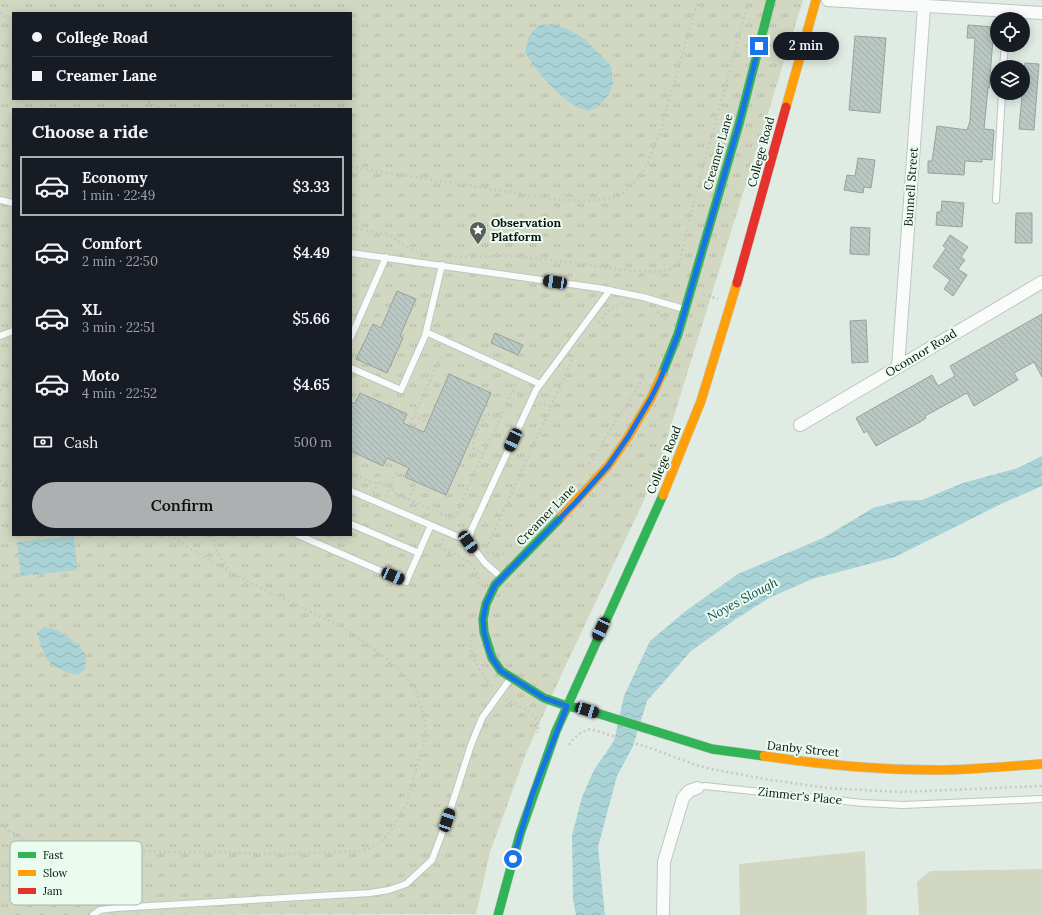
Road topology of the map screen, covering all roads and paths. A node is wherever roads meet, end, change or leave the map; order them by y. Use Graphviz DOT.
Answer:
graph roads {
  1 [pos="698,0"];
  2 [pos="749,0"];
  3 [pos="771,0"];
  4 [pos="816,0"];
  5 [pos="828,0"];
  6 [pos="924,7"];
  7 [pos="0,13"];
  8 [pos="990,13"];
  9 [pos="1030,14"];
  10 [pos="1042,14"];
  11 [pos="12,19"];
  12 [pos="0,66"];
  13 [pos="12,70"];
  14 [pos="146,100"];
  15 [pos="1002,100"];
  16 [pos="160,108"];
  17 [pos="352,167"];
  18 [pos="0,200"];
  19 [pos="996,200"];
  20 [pos="12,203"];
  21 [pos="352,228"];
  22 [pos="352,253"];
  23 [pos="425,254"];
  24 [pos="386,257"];
  25 [pos="454,257"];
  26 [pos="442,265"];
  27 [pos="1042,282"];
  28 [pos="610,290"];
  29 [pos="628,303"];
  30 [pos="685,309"];
  31 [pos="654,310"];
  32 [pos="667,327"];
  33 [pos="594,329"];
  34 [pos="12,330"];
  35 [pos="426,332"];
  36 [pos="352,335"];
  37 [pos="0,336"];
  38 [pos="574,355"];
  39 [pos="441,356"];
  40 [pos="898,367"];
  41 [pos="352,368"];
  42 [pos="520,375"];
  43 [pos="646,375"];
  44 [pos="429,381"];
  45 [pos="12,382"];
  46 [pos="540,384"];
  47 [pos="442,387"];
  48 [pos="0,390"];
  49 [pos="502,414"];
  50 [pos="414,416"];
  51 [pos="425,421"];
  52 [pos="409,424"];
  53 [pos="800,425"];
  54 [pos="483,454"];
  55 [pos="588,466"];
  56 [pos="398,468"];
  57 [pos="352,473"];
  58 [pos="0,480"];
  59 [pos="12,483"];
  60 [pos="416,483"];
  61 [pos="390,487"];
  62 [pos="352,490"];
  63 [pos="408,500"];
  64 [pos="383,504"];
  65 [pos="352,524"];
  66 [pos="431,525"];
  67 [pos="170,536"];
  68 [pos="213,536"];
  69 [pos="300,536"];
  70 [pos="468,542"];
  71 [pos="510,550"];
  72 [pos="419,554"];
  73 [pos="504,554"];
  74 [pos="492,569"];
  75 [pos="229,572"];
  76 [pos="502,578"];
  77 [pos="479,581"];
  78 [pos="510,678"];
  79 [pos="567,706"];
  80 [pos="582,731"];
  81 [pos="653,749"];
  82 [pos="1042,764"];
  83 [pos="697,788"];
  84 [pos="1042,799"];
  85 [pos="0,825"];
  86 [pos="26,841"];
  87 [pos="142,851"];
  88 [pos="93,915"];
  89 [pos="498,915"];
  90 [pos="663,915"];
  1 -- 17 [label="path"];
  2 -- 25 [label="path"];
  3 -- 30 [label="street, Creamer Lane"];
  4 -- 79 [label="street, College Road"];
  5 -- 6 [label="street"];
  6 -- 8 [label="street"];
  6 -- 40 [label="street, Bunnell Street"];
  7 -- 11 [label="path"];
  9 -- 10 [label="street"];
  12 -- 13 [label="path"];
  14 -- 16 [label="path"];
  15 -- 19 [label="lane"];
  18 -- 20 [label="lane"];
  21 -- 23 [label="path"];
  22 -- 24 [label="lane"];
  24 -- 26 [label="lane"];
  24 -- 36 [label="lane"];
  26 -- 28 [label="lane"];
  26 -- 35 [label="lane"];
  27 -- 40 [label="street, Oconnor Road"];
  28 -- 30 [label="lane"];
  28 -- 46 [label="lane"];
  29 -- 33 [label="path"];
  30 -- 76 [label="street, Creamer Lane"];
  31 -- 32 [label="path"];
  34 -- 37 [label="lane"];
  35 -- 41 [label="lane"];
  35 -- 42 [label="lane"];
  38 -- 73 [label="path"];
  39 -- 44 [label="path"];
  40 -- 53 [label="street, Oconnor Road"];
  42 -- 46 [label="lane"];
  42 -- 49 [label="path"];
  43 -- 55 [label="path"];
  44 -- 47 [label="path"];
  44 -- 50 [label="path"];
  45 -- 48 [label="path"];
  46 -- 70 [label="lane"];
  49 -- 54 [label="path"];
  49 -- 54 [label="path"];
  50 -- 51 [label="path"];
  50 -- 52 [label="path"];
  54 -- 63 [label="path"];
  56 -- 61 [label="path"];
  57 -- 61 [label="path"];
  58 -- 59 [label="path"];
  60 -- 63 [label="path"];
  61 -- 63 [label="path"];
  61 -- 64 [label="path"];
  62 -- 64 [label="lane"];
  64 -- 66 [label="lane"];
  65 -- 72 [label="lane"];
  66 -- 70 [label="lane"];
  66 -- 72 [label="lane"];
  67 -- 75 [label="path"];
  68 -- 75 [label="path"];
  69 -- 72 [label="lane"];
  70 -- 74 [label="lane"];
  71 -- 73 [label="path"];
  73 -- 74 [label="path"];
  74 -- 76 [label="lane"];
  74 -- 77 [label="path"];
  75 -- 87 [label="path"];
  76 -- 78 [label="street, Creamer Lane"];
  78 -- 79 [label="street, Creamer Lane"];
  78 -- 88 [label="lane"];
  79 -- 82 [label="street, Danby Street"];
  79 -- 89 [label="street, College Road"];
  80 -- 81 [label="path"];
  83 -- 84 [label="lane, Zimmer's Place"];
  83 -- 90 [label="street, Zimmer's Place"];
  85 -- 86 [label="path"];
}
